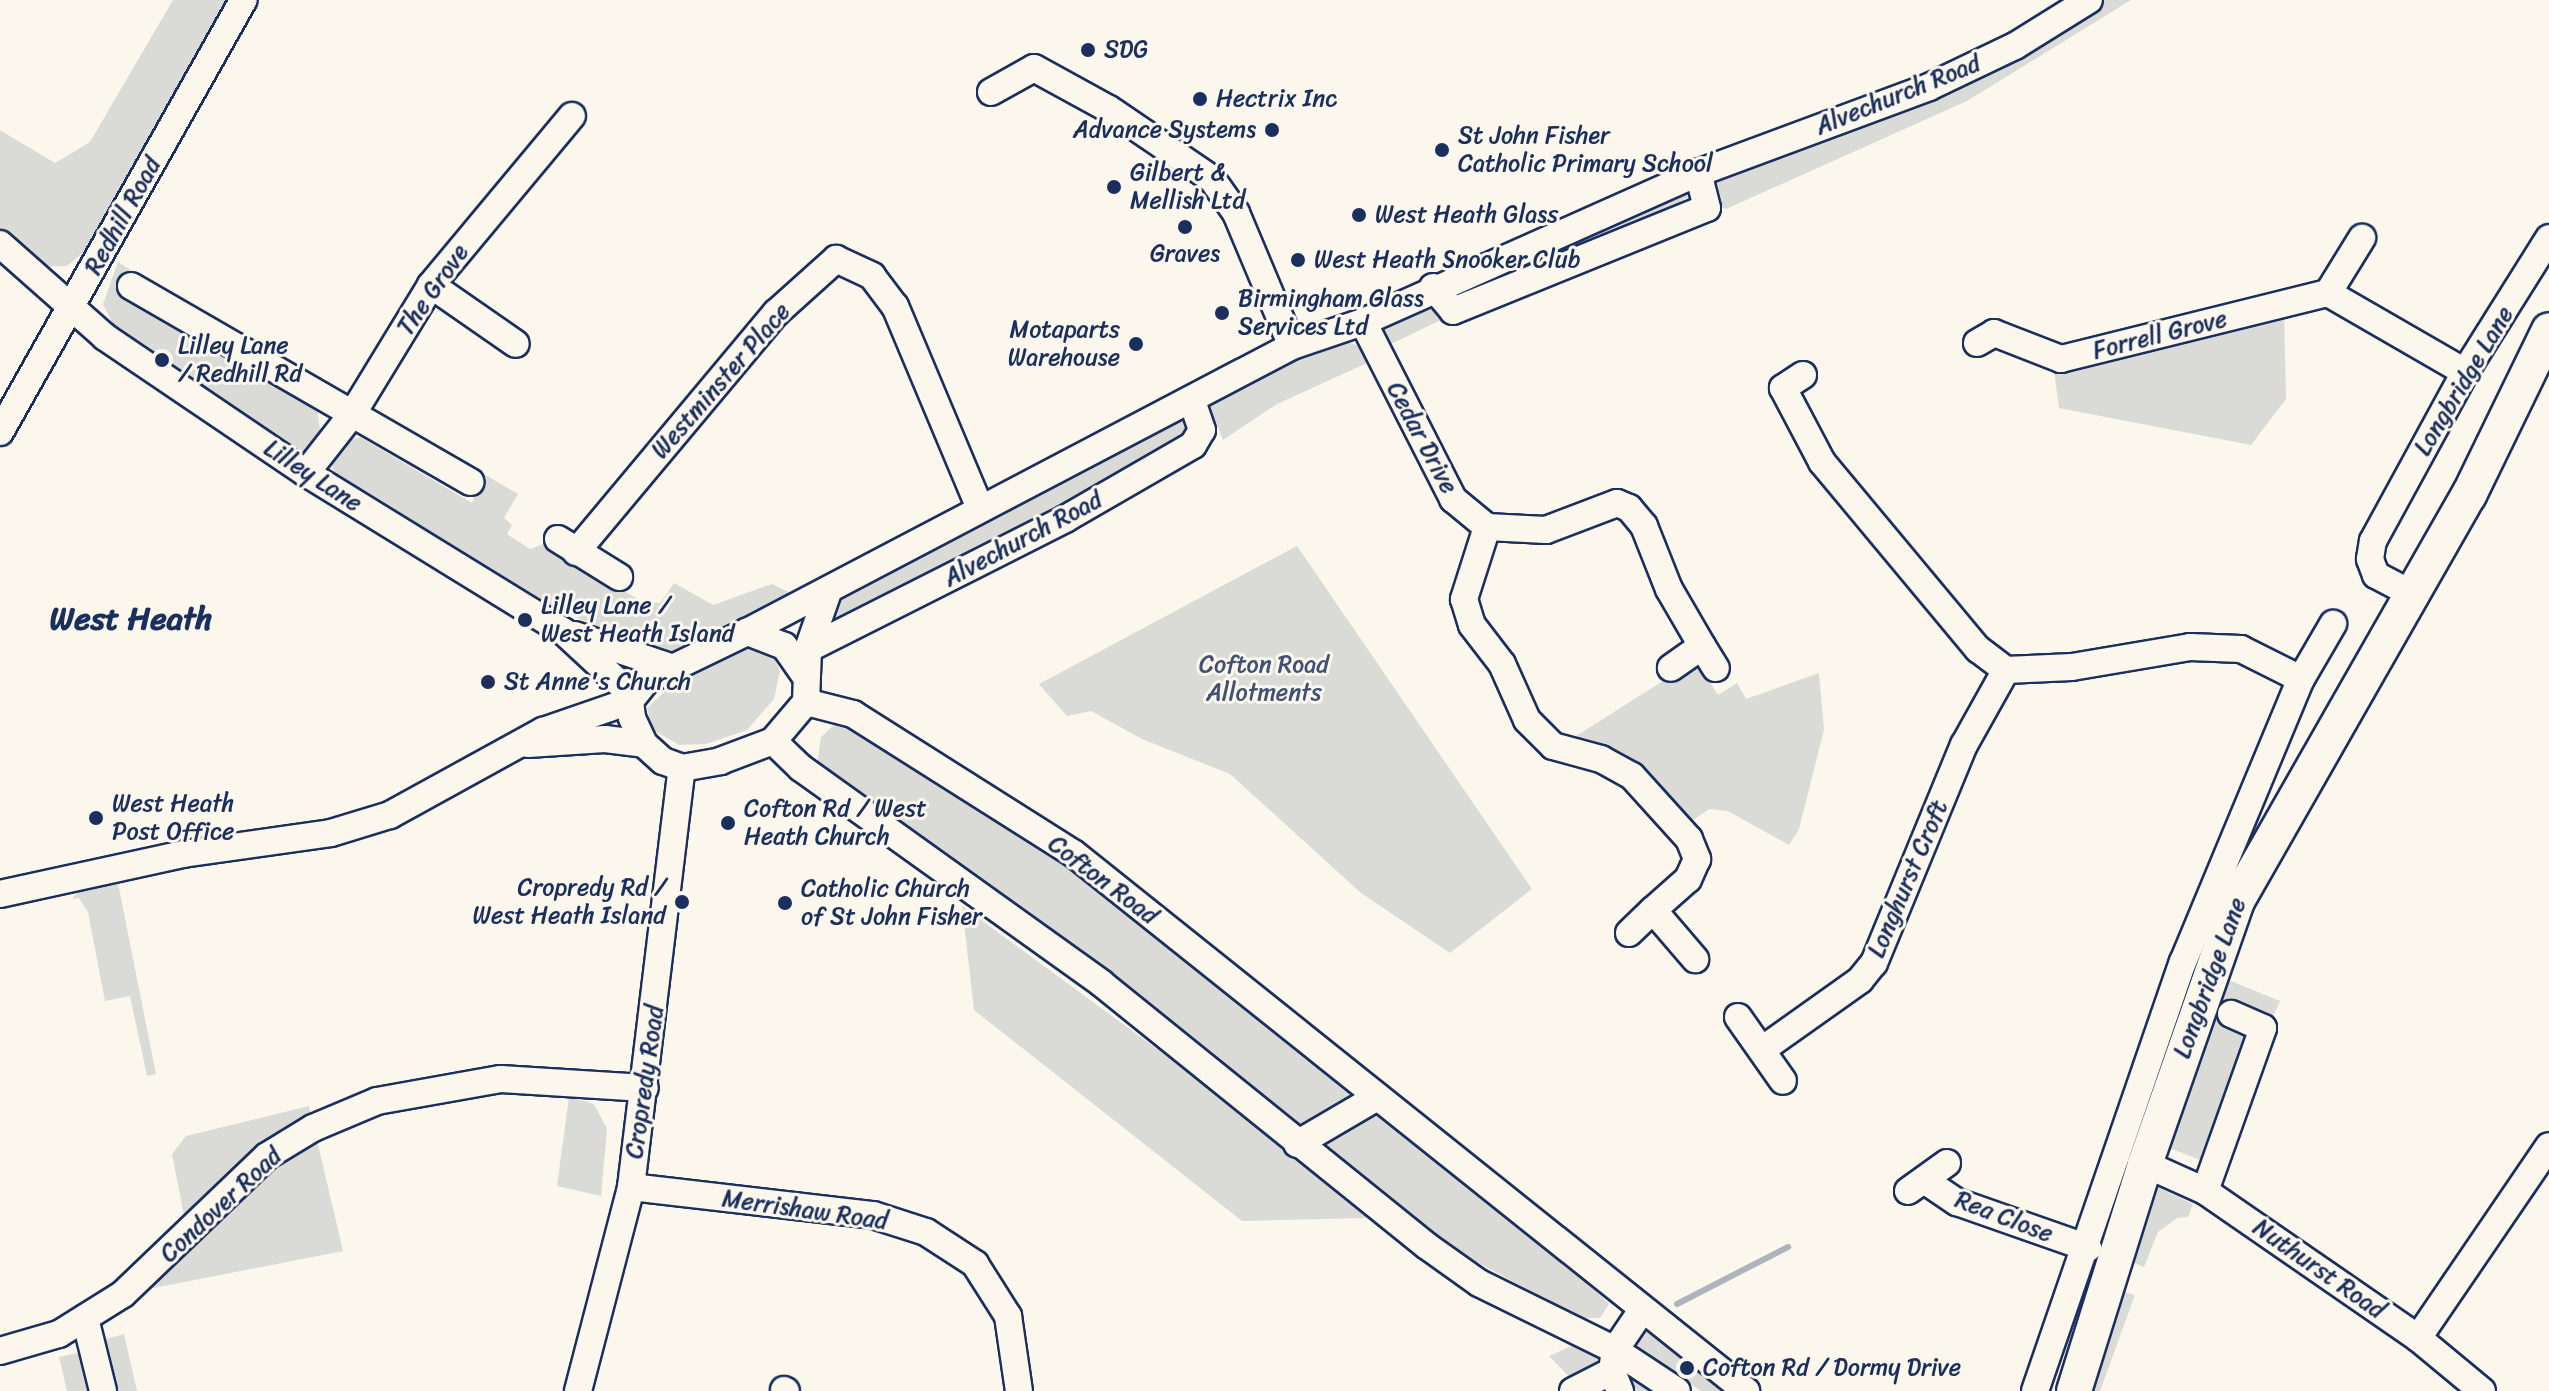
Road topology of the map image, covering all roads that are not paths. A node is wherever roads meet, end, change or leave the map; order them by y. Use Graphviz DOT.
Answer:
graph roads {
  1 [pos="243,0"];
  2 [pos="2089,0"];
  3 [pos="991,92"];
  4 [pos="572,116"];
  5 [pos="1698,173"];
  6 [pos="2362,238"];
  7 [pos="2549,238"];
  8 [pos="0,244"];
  9 [pos="431,285"];
  10 [pos="131,286"];
  11 [pos="1433,287"];
  12 [pos="2328,293"];
  13 [pos="71,308"];
  14 [pos="1363,322"];
  15 [pos="1988,330"];
  16 [pos="2549,330"];
  17 [pos="516,344"];
  18 [pos="1292,346"];
  19 [pos="2465,372"];
  20 [pos="1803,375"];
  21 [pos="1192,401"];
  22 [pos="353,413"];
  23 [pos="0,432"];
  24 [pos="306,473"];
  25 [pos="470,482"];
  26 [pos="980,508"];
  27 [pos="1487,527"];
  28 [pos="619,577"];
  29 [pos="828,592"];
  30 [pos="2414,595"];
  31 [pos="2333,624"];
  32 [pos="564,632"];
  33 [pos="747,632"];
  34 [pos="808,649"];
  35 [pos="670,667"];
  36 [pos="1671,668"];
  37 [pos="2006,670"];
  38 [pos="611,675"];
  39 [pos="2301,679"];
  40 [pos="806,689"];
  41 [pos="631,698"];
  42 [pos="571,719"];
  43 [pos="773,741"];
  44 [pos="522,744"];
  45 [pos="644,744"];
  46 [pos="2271,753"];
  47 [pos="682,768"];
  48 [pos="2306,776"];
  49 [pos="0,894"];
  50 [pos="1653,910"];
  51 [pos="1629,933"];
  52 [pos="1695,959"];
  53 [pos="2231,1014"];
  54 [pos="1738,1017"];
  55 [pos="1763,1049"];
  56 [pos="1783,1081"];
  57 [pos="645,1088"];
  58 [pos="1377,1097"];
  59 [pos="1297,1144"];
  60 [pos="2549,1146"];
  61 [pos="1947,1163"];
  62 [pos="2145,1164"];
  63 [pos="631,1187"];
  64 [pos="2205,1191"];
  65 [pos="2088,1248"];
  66 [pos="1642,1310"];
  67 [pos="85,1318"];
  68 [pos="2418,1338"];
  69 [pos="2051,1345"];
  70 [pos="0,1351"];
  71 [pos="2084,1358"];
  72 [pos="1616,1371"];
  73 [pos="103,1391"];
  74 [pos="578,1391"];
  75 [pos="1019,1391"];
  76 [pos="1573,1391"];
  77 [pos="1677,1391"];
  78 [pos="1746,1391"];
  79 [pos="2035,1391"];
  80 [pos="2074,1391"];
  81 [pos="2482,1391"];
  1 -- 13 [label="street, Redhill Road"];
  2 -- 5 [label="street, Alvechurch Road"];
  3 -- 18 [label="street"];
  4 -- 9 [label="street, The Grove"];
  5 -- 11 [label="street, Alvechurch Road"];
  5 -- 11 [label="street"];
  6 -- 12 [label="street"];
  7 -- 19 [label="street, Longbridge Lane"];
  8 -- 13 [label="street, Lilley Lane"];
  9 -- 17 [label="street"];
  9 -- 22 [label="street, The Grove"];
  10 -- 22 [label="street"];
  11 -- 14 [label="street, Alvechurch Road"];
  12 -- 15 [label="street, Forrell Grove"];
  12 -- 19 [label="street"];
  13 -- 23 [label="street, Redhill Road"];
  13 -- 24 [label="street, Lilley Lane"];
  14 -- 18 [label="street, Alvechurch Road"];
  14 -- 27 [label="street, Cedar Drive"];
  16 -- 30 [label="main road, Longbridge Lane"];
  18 -- 21 [label="street, Alvechurch Road"];
  19 -- 30 [label="street, Longbridge Lane"];
  20 -- 37 [label="street"];
  21 -- 26 [label="street, Alvechurch Road"];
  21 -- 34 [label="street, Alvechurch Road"];
  22 -- 24 [label="street, The Grove"];
  22 -- 25 [label="street"];
  24 -- 32 [label="street, Lilley Lane"];
  26 -- 28 [label="street, Westminster Place"];
  26 -- 29 [label="street, Alvechurch Road"];
  27 -- 36 [label="street"];
  27 -- 50 [label="street"];
  29 -- 33 [label="street, Alvechurch Road"];
  29 -- 34 [label="street"];
  30 -- 48 [label="main road, Longbridge Lane"];
  31 -- 39 [label="street, Longbridge Lane"];
  32 -- 35 [label="street, Lilley Lane"];
  32 -- 38 [label="street, Lilley Lane"];
  33 -- 35 [label="street"];
  33 -- 40 [label="street"];
  34 -- 40 [label="street"];
  35 -- 41 [label="street"];
  37 -- 39 [label="street"];
  37 -- 55 [label="street, Longhurst Croft"];
  38 -- 41 [label="street, Lilley Lane"];
  38 -- 42 [label="street"];
  39 -- 46 [label="street, Longbridge Lane"];
  40 -- 43 [label="street"];
  40 -- 58 [label="street, Cofton Road"];
  41 -- 42 [label="street"];
  41 -- 45 [label="street"];
  42 -- 44 [label="street"];
  43 -- 47 [label="street"];
  43 -- 59 [label="street"];
  44 -- 45 [label="street"];
  44 -- 49 [label="street"];
  45 -- 47 [label="street"];
  46 -- 48 [label="street"];
  46 -- 65 [label="street, Longbridge Lane"];
  47 -- 57 [label="street, Cropredy Road"];
  48 -- 62 [label="main road, Longbridge Lane"];
  50 -- 51 [label="street"];
  50 -- 52 [label="street"];
  53 -- 64 [label="street, Longbridge Lane"];
  54 -- 55 [label="street"];
  55 -- 56 [label="street"];
  57 -- 63 [label="street, Cropredy Road"];
  57 -- 67 [label="street, Condover Road"];
  58 -- 59 [label="street"];
  58 -- 66 [label="street, Cofton Road"];
  59 -- 72 [label="street"];
  60 -- 68 [label="street"];
  61 -- 65 [label="street, Rea Close"];
  62 -- 64 [label="street, Nuthurst Road"];
  62 -- 71 [label="main road, Longbridge Lane"];
  63 -- 74 [label="street, Cropredy Road"];
  63 -- 75 [label="street, Merrishaw Road"];
  64 -- 68 [label="street, Nuthurst Road"];
  65 -- 69 [label="street, Longbridge Lane"];
  66 -- 72 [label="street"];
  66 -- 78 [label="street, Cofton Road"];
  67 -- 70 [label="street, Condover Road"];
  67 -- 73 [label="street"];
  68 -- 81 [label="street, Nuthurst Road"];
  69 -- 71 [label="street"];
  69 -- 79 [label="street, Longbridge Lane"];
  71 -- 80 [label="main road, Longbridge Lane"];
  72 -- 76 [label="street"];
  72 -- 77 [label="street"];
}
